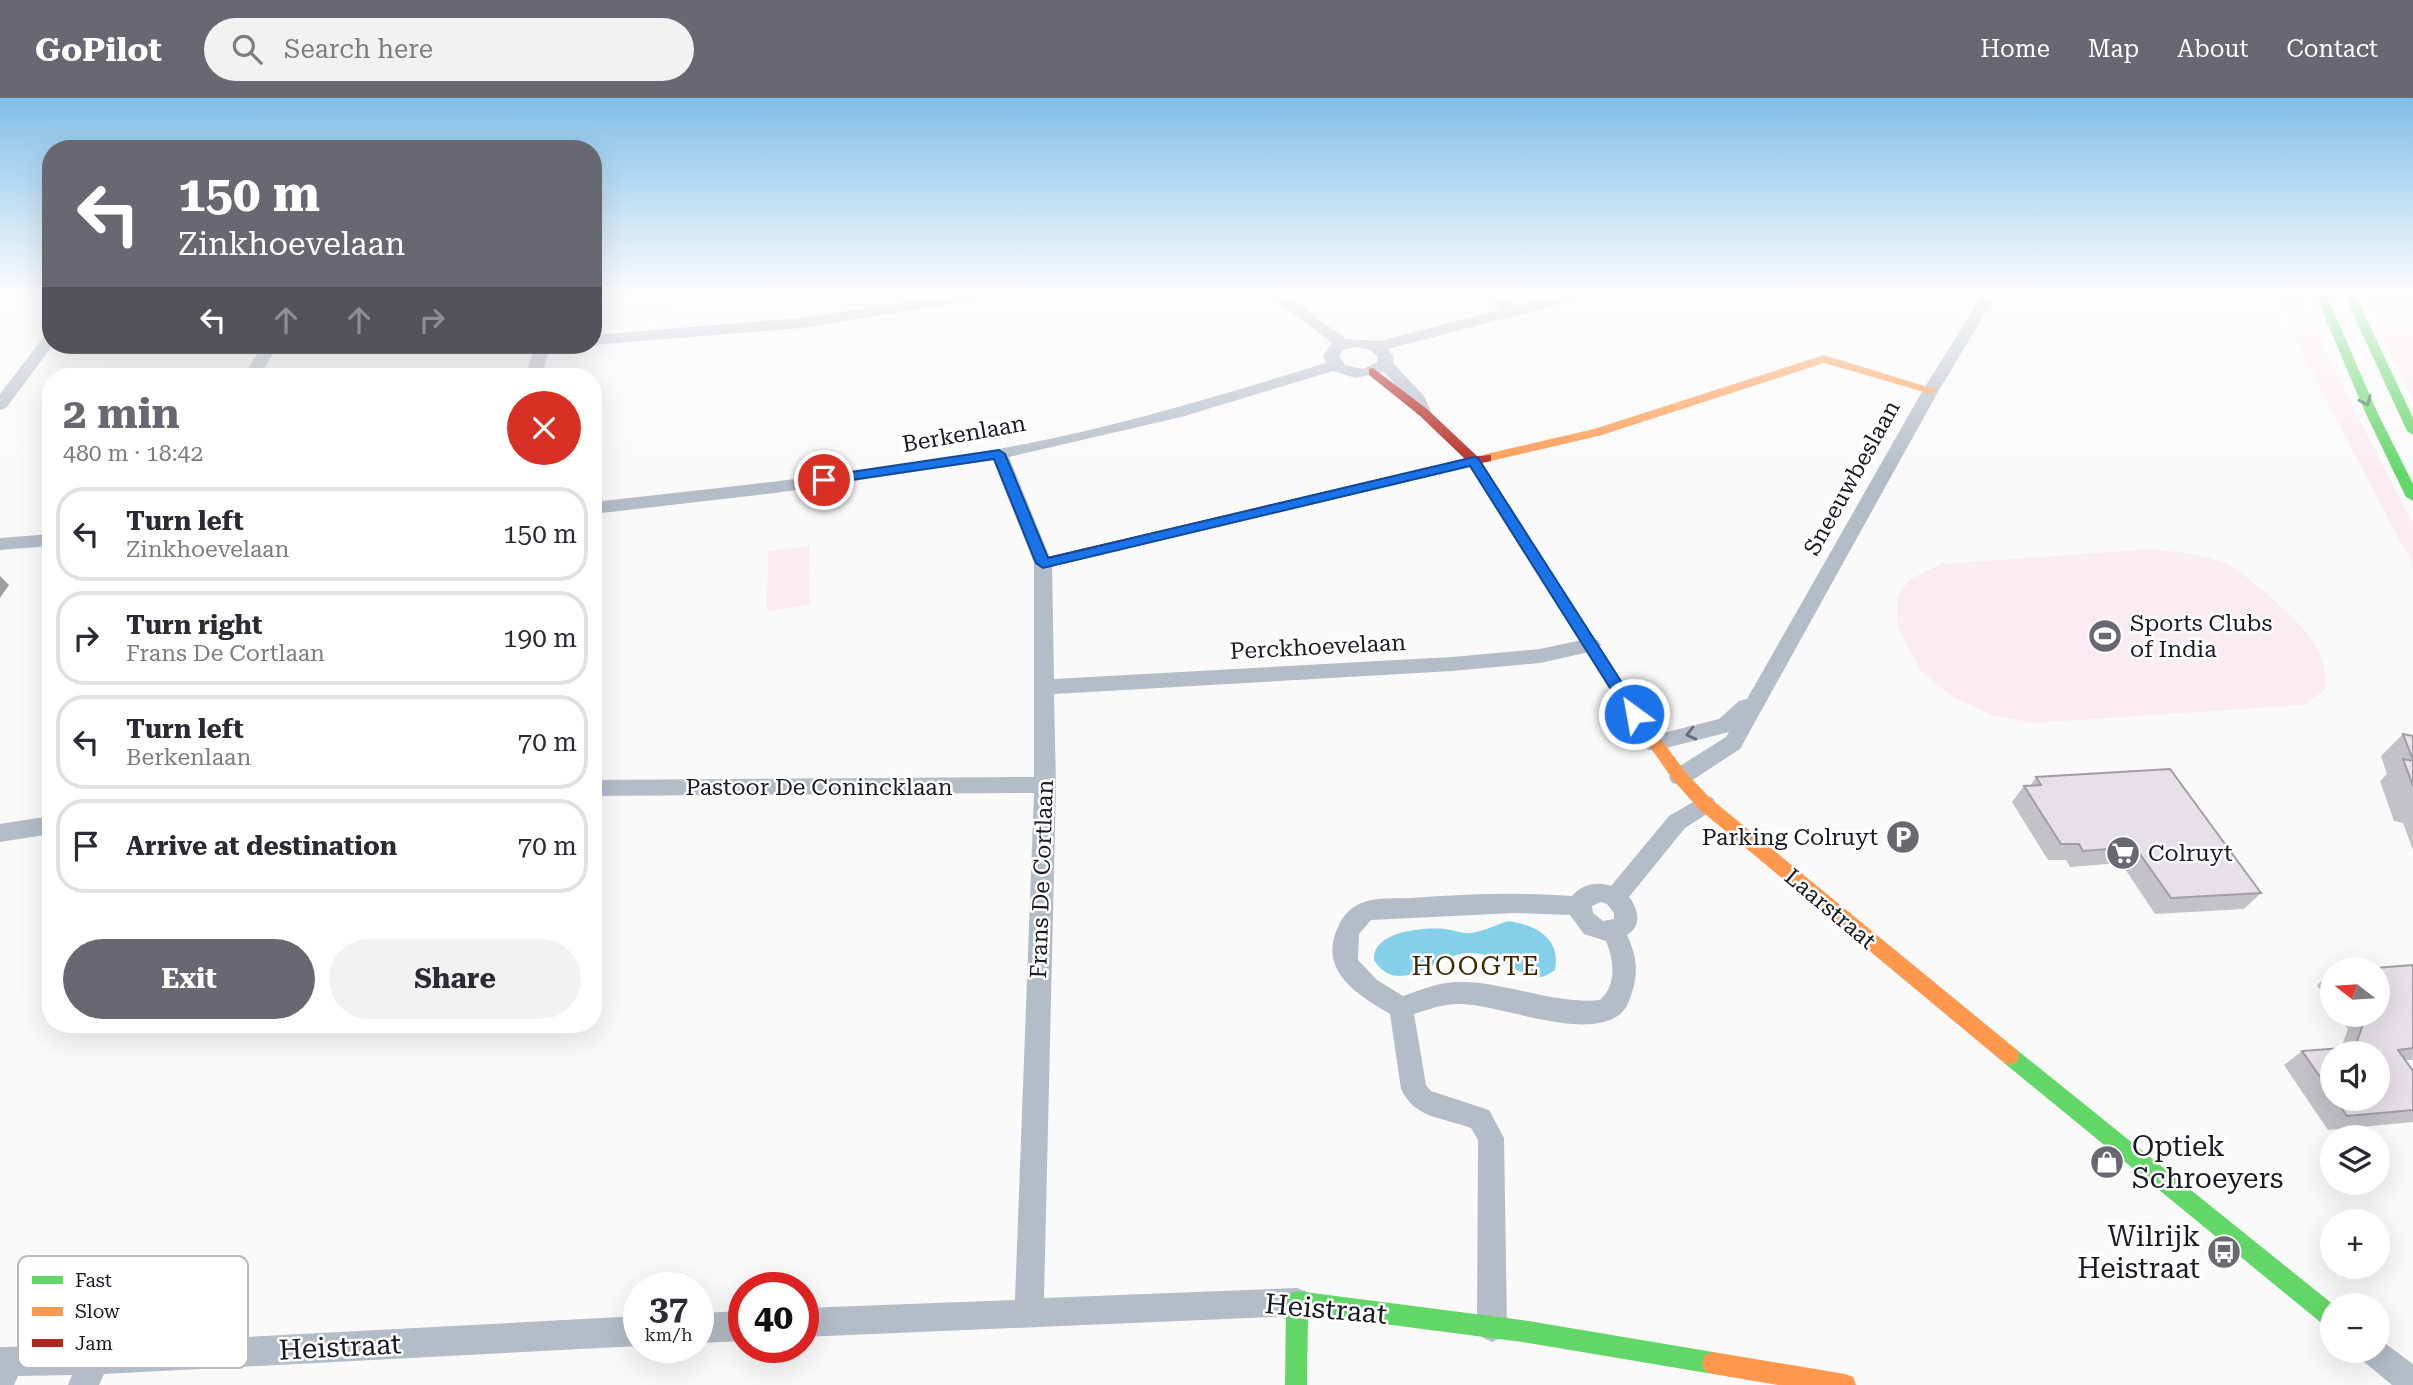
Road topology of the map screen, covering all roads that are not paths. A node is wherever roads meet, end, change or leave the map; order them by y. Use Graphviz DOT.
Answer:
graph roads {
  1 [pos="38,354"];
  2 [pos="1332,354"];
  3 [pos="1368,354"];
  4 [pos="1382,354"];
  5 [pos="1953,354"];
  6 [pos="2346,354"];
  7 [pos="2377,354"];
  8 [pos="1378,358"];
  9 [pos="1335,365"];
  10 [pos="1931,390"];
  11 [pos="0,405"];
  12 [pos="1423,412"];
  13 [pos="2413,431"];
  14 [pos="999,454"];
  15 [pos="1474,461"];
  16 [pos="2413,497"];
  17 [pos="602,507"];
  18 [pos="42,541"];
  19 [pos="0,544"];
  20 [pos="42,554"];
  21 [pos="0,556"];
  22 [pos="1043,563"];
  23 [pos="1591,645"];
  24 [pos="1046,687"];
  25 [pos="1762,690"];
  26 [pos="1654,743"];
  27 [pos="1680,777"];
  28 [pos="1045,785"];
  29 [pos="602,788"];
  30 [pos="1705,804"];
  31 [pos="42,826"];
  32 [pos="0,833"];
  33 [pos="1615,897"];
  34 [pos="1579,906"];
  35 [pos="1613,931"];
  36 [pos="1401,1008"];
  37 [pos="1297,1302"];
  38 [pos="2320,1307"];
  39 [pos="1029,1312"];
  40 [pos="819,1322"];
  41 [pos="1492,1327"];
  42 [pos="623,1332"];
  43 [pos="248,1361"];
  44 [pos="2388,1363"];
  45 [pos="4,1368"];
  46 [pos="154,1368"];
  47 [pos="89,1373"];
  48 [pos="2413,1383"];
  49 [pos="1296,1385"];
  50 [pos="1844,1385"];
  1 -- 11 [label="street"];
  2 -- 9 [label="street"];
  3 -- 8 [label="street"];
  4 -- 8 [label="street"];
  5 -- 10 [label="street, Sneeuwbeslaan"];
  6 -- 16 [label="main road, one-way"];
  7 -- 13 [label="main road"];
  8 -- 9 [label="street, Berkenlaan"];
  8 -- 12 [label="street, Laarstraat"];
  9 -- 14 [label="street, Berkenlaan"];
  10 -- 15 [label="main road"];
  10 -- 25 [label="street, Sneeuwbeslaan"];
  12 -- 15 [label="main road, Laarstraat"];
  14 -- 17 [label="street, Berkenlaan"];
  14 -- 22 [label="street, Frans De Cortlaan"];
  15 -- 22 [label="main road"];
  15 -- 23 [label="main road, Laarstraat"];
  18 -- 19 [label="street"];
  20 -- 21 [label="street"];
  22 -- 24 [label="street, Frans De Cortlaan"];
  23 -- 24 [label="street, Perckhoevelaan"];
  23 -- 26 [label="main road, Laarstraat"];
  24 -- 28 [label="street, Frans De Cortlaan"];
  25 -- 26 [label="street, Sneeuwbeslaan, one-way"];
  25 -- 27 [label="street, Sneeuwbeslaan"];
  26 -- 27 [label="main road, Laarstraat"];
  27 -- 30 [label="main road, Laarstraat"];
  28 -- 29 [label="street, Pastoor De Conincklaan"];
  28 -- 39 [label="street, Frans De Cortlaan"];
  30 -- 33 [label="street"];
  30 -- 38 [label="main road, Laarstraat"];
  31 -- 32 [label="street"];
  33 -- 34 [label="street"];
  33 -- 35 [label="street"];
  34 -- 35 [label="street"];
  34 -- 36 [label="street"];
  35 -- 36 [label="street"];
  36 -- 41 [label="street"];
  37 -- 39 [label="street, Heistraat"];
  37 -- 41 [label="main road, Heistraat"];
  37 -- 49 [label="main road"];
  39 -- 40 [label="street, Heistraat"];
  41 -- 50 [label="main road, Heistraat"];
  42 -- 43 [label="street, Heistraat"];
  44 -- 48 [label="street"];
  45 -- 47 [label="street, Heistraat"];
  46 -- 47 [label="street, Heistraat"];
}
